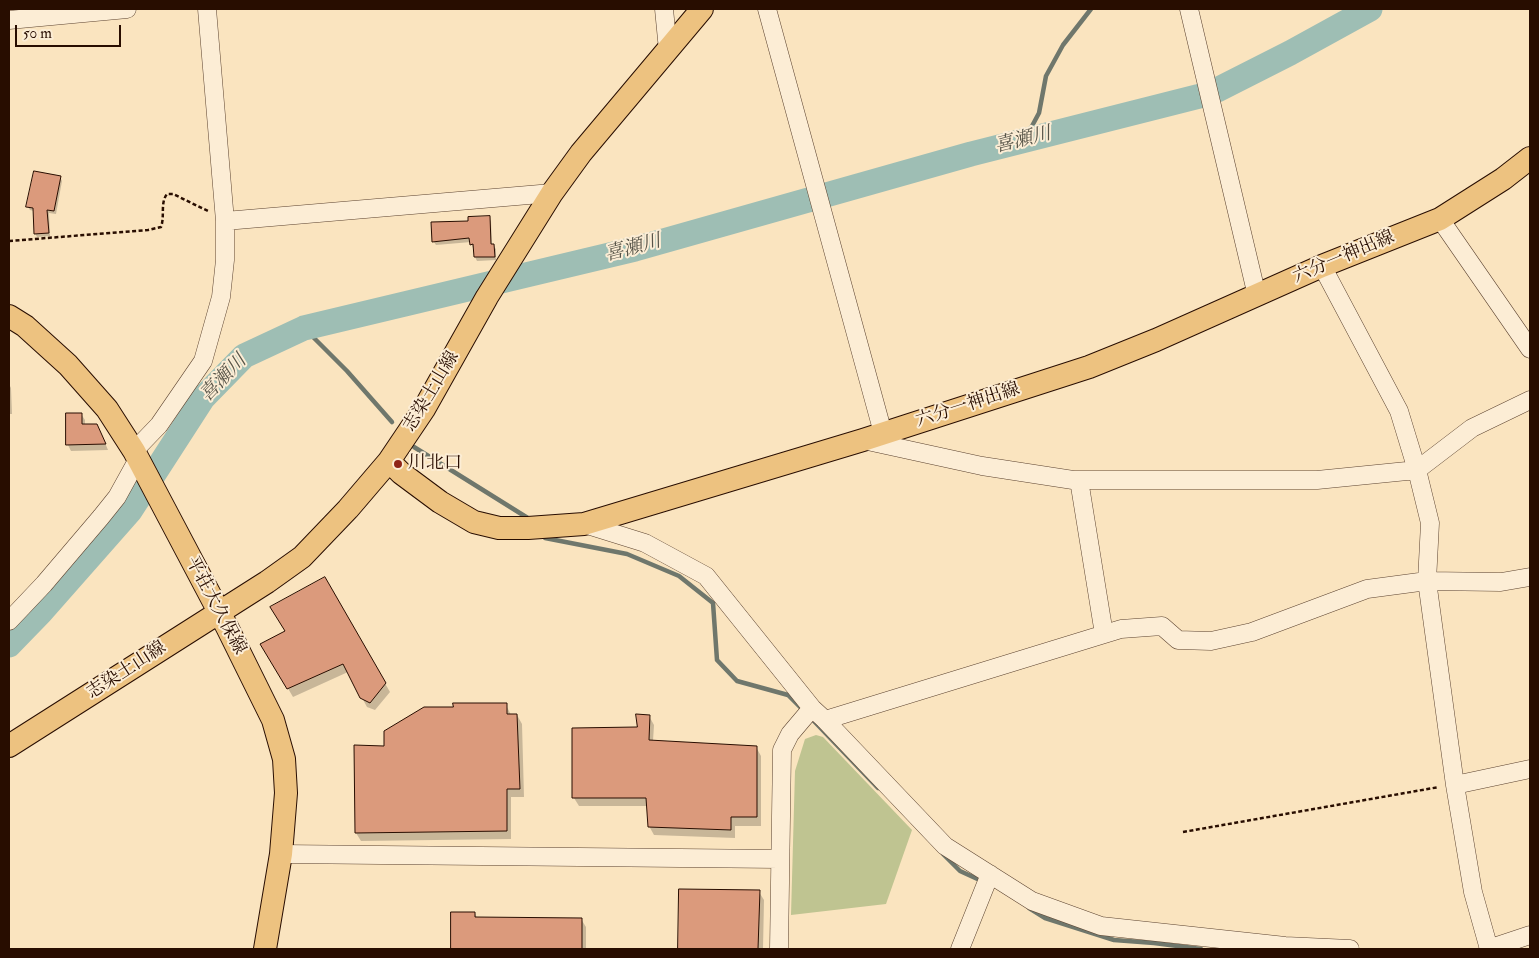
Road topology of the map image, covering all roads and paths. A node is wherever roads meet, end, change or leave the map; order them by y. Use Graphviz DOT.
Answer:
graph roads {
  1 [pos="127,9"];
  2 [pos="207,9"];
  3 [pos="664,9"];
  4 [pos="702,9"];
  5 [pos="767,9"];
  6 [pos="1189,9"];
  7 [pos="9,20"];
  8 [pos="668,50"];
  9 [pos="1530,158"];
  10 [pos="552,193"];
  11 [pos="1440,219"];
  12 [pos="225,221"];
  13 [pos="9,241"];
  14 [pos="1322,266"];
  15 [pos="1257,296"];
  16 [pos="9,316"];
  17 [pos="1530,349"];
  18 [pos="1530,400"];
  19 [pos="873,436"];
  20 [pos="137,457"];
  21 [pos="389,461"];
  22 [pos="1417,470"];
  23 [pos="1079,480"];
  24 [pos="584,524"];
  25 [pos="1530,577"];
  26 [pos="1427,581"];
  27 [pos="218,612"];
  28 [pos="9,621"];
  29 [pos="1104,634"];
  30 [pos="818,714"];
  31 [pos="9,746"];
  32 [pos="1530,769"];
  33 [pos="1455,784"];
  34 [pos="1184,832"];
  35 [pos="281,854"];
  36 [pos="779,859"];
  37 [pos="990,874"];
  38 [pos="1530,936"];
  39 [pos="264,949"];
  40 [pos="779,949"];
  41 [pos="960,949"];
  42 [pos="1350,949"];
  43 [pos="1489,949"];
  1 -- 7 [label="street"];
  2 -- 12 [label="street"];
  3 -- 8 [label="street"];
  4 -- 8 [label="main road, 志染土山線"];
  5 -- 19 [label="street"];
  6 -- 15 [label="street"];
  8 -- 10 [label="main road, 志染土山線"];
  9 -- 11 [label="main road, 六分一神出線"];
  10 -- 12 [label="street"];
  10 -- 21 [label="main road, 志染土山線"];
  11 -- 14 [label="main road, 六分一神出線"];
  11 -- 17 [label="street"];
  12 -- 13 [label="path"];
  12 -- 20 [label="street"];
  14 -- 15 [label="main road, 六分一神出線"];
  14 -- 22 [label="street"];
  15 -- 19 [label="main road, 六分一神出線"];
  16 -- 20 [label="main road, 平荘大久保線"];
  18 -- 22 [label="street"];
  19 -- 23 [label="street"];
  19 -- 24 [label="main road, 六分一神出線"];
  20 -- 27 [label="main road, 平荘大久保線"];
  20 -- 28 [label="street"];
  21 -- 24 [label="main road, 六分一神出線"];
  21 -- 27 [label="main road, 志染土山線"];
  22 -- 23 [label="street"];
  22 -- 26 [label="street"];
  23 -- 29 [label="street"];
  24 -- 30 [label="street"];
  25 -- 26 [label="street"];
  26 -- 29 [label="street"];
  26 -- 33 [label="street"];
  27 -- 31 [label="main road, 志染土山線"];
  27 -- 35 [label="main road, 平荘大久保線"];
  29 -- 30 [label="street"];
  30 -- 36 [label="street"];
  30 -- 37 [label="street"];
  32 -- 33 [label="street"];
  33 -- 34 [label="path"];
  33 -- 43 [label="street"];
  35 -- 36 [label="street"];
  35 -- 39 [label="main road, 平荘大久保線"];
  36 -- 40 [label="street"];
  37 -- 41 [label="street"];
  37 -- 42 [label="street"];
  38 -- 43 [label="street"];
}
